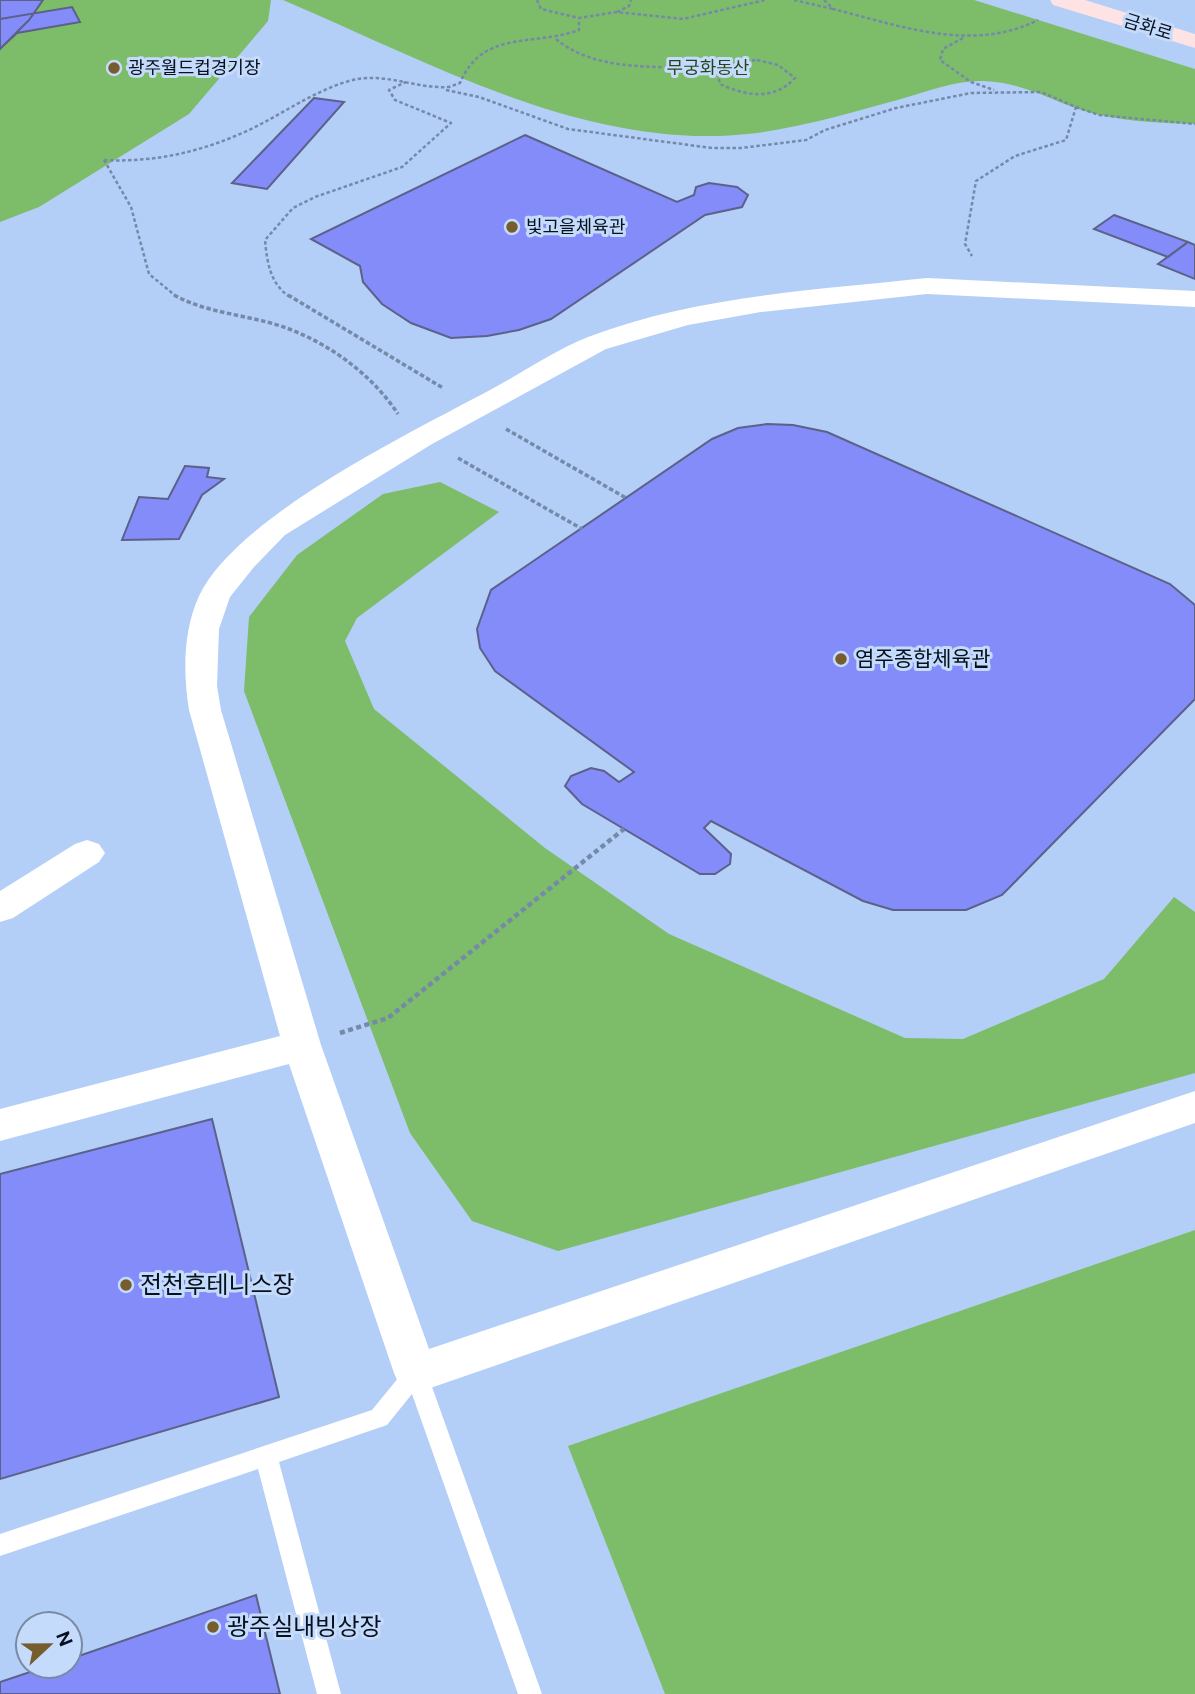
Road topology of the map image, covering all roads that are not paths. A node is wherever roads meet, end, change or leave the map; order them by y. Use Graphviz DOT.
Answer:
graph roads {
  1 [pos="1060,0"];
  2 [pos="1132,0"];
  3 [pos="1195,18"];
  4 [pos="1195,41"];
  5 [pos="1195,299"];
  6 [pos="87,853"];
  7 [pos="0,909"];
  8 [pos="302,1045"];
  9 [pos="1195,1107"];
  10 [pos="0,1125"];
  11 [pos="416,1373"];
  12 [pos="266,1455"];
  13 [pos="0,1545"];
  14 [pos="329,1694"];
  15 [pos="530,1694"];
  1 -- 4 [label="main road, 금화로"];
  2 -- 3 [label="main road, 금화로"];
  5 -- 8 [label="street"];
  6 -- 7 [label="street"];
  8 -- 10 [label="street"];
  8 -- 11 [label="street"];
  9 -- 11 [label="street"];
  11 -- 12 [label="lane"];
  11 -- 15 [label="lane"];
  12 -- 13 [label="lane"];
  12 -- 14 [label="lane"];
}
